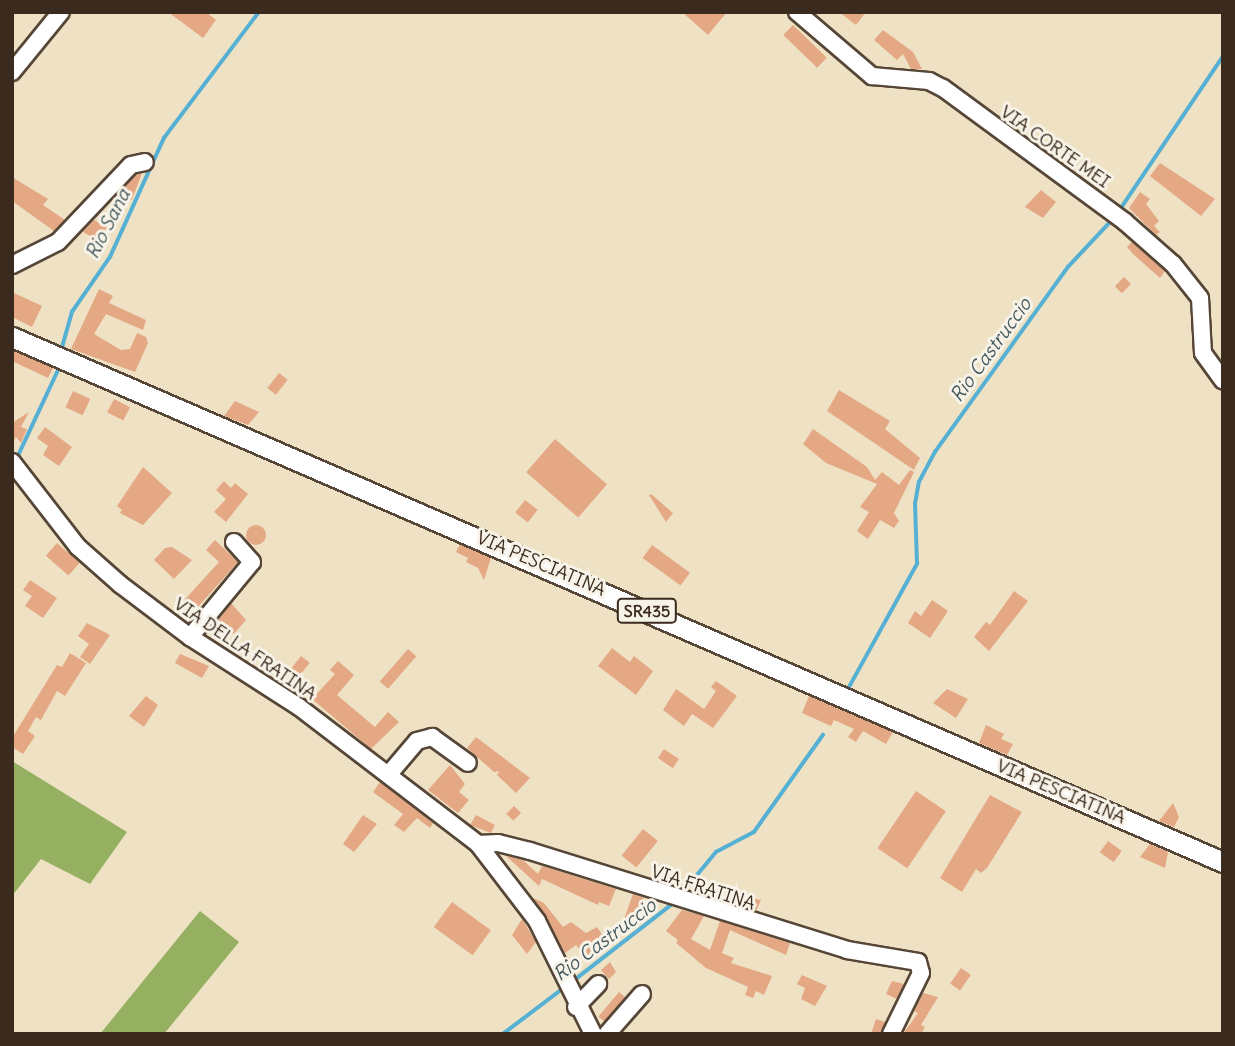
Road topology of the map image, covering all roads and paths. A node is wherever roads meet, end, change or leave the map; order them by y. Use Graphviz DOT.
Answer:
graph roads {
  1 [pos="61,12"];
  2 [pos="797,12"];
  3 [pos="12,72"];
  4 [pos="145,162"];
  5 [pos="12,265"];
  6 [pos="12,337"];
  7 [pos="1223,381"];
  8 [pos="15,467"];
  9 [pos="234,542"];
  10 [pos="190,637"];
  11 [pos="468,763"];
  12 [pos="389,775"];
  13 [pos="478,844"];
  14 [pos="1223,862"];
  15 [pos="598,984"];
  16 [pos="642,994"];
  17 [pos="576,1007"];
  18 [pos="593,1034"];
  19 [pos="607,1034"];
  20 [pos="891,1034"];
  1 -- 3 [label="street"];
  2 -- 7 [label="street, VIA CORTE MEI"];
  4 -- 5 [label="street"];
  6 -- 14 [label="main road, VIA PESCIATINA / SR435"];
  8 -- 10 [label="street, VIA DELLA FRATINA"];
  9 -- 10 [label="street"];
  10 -- 12 [label="street, VIA DELLA FRATINA"];
  11 -- 12 [label="street"];
  12 -- 13 [label="street, VIA DELLA FRATINA"];
  13 -- 17 [label="street, VIA DELLA FRATINA"];
  13 -- 20 [label="street, VIA FRATINA"];
  15 -- 17 [label="street"];
  16 -- 19 [label="street"];
  17 -- 18 [label="street, VIA DELLA FRATINA"];
}
